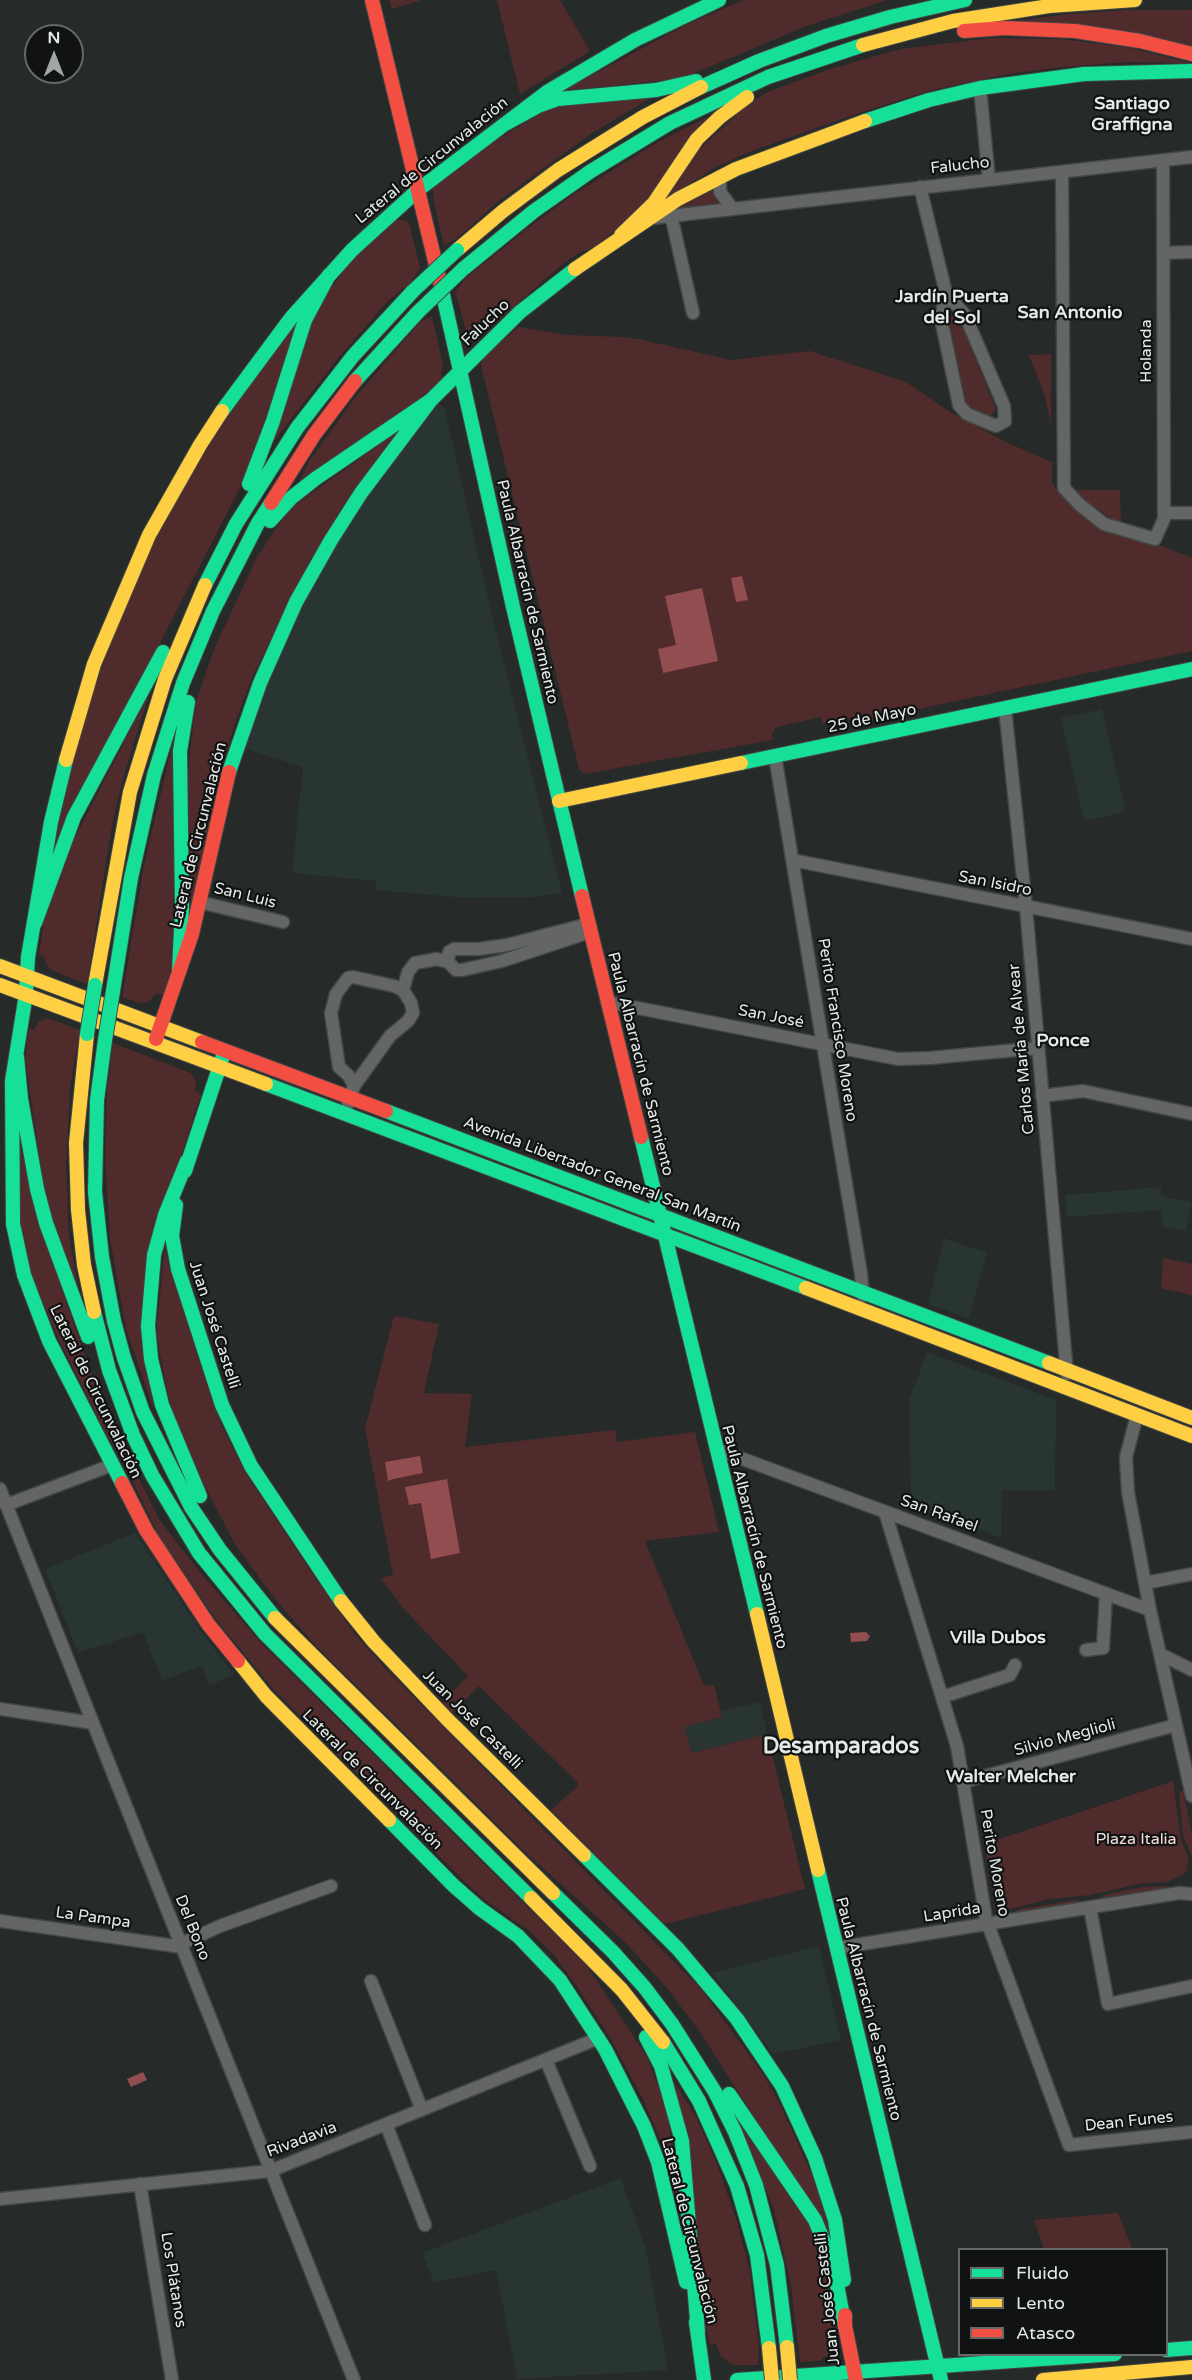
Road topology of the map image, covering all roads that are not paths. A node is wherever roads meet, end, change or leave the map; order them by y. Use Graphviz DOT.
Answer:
graph roads {
  1 [pos="372,0"];
  2 [pos="719,0"];
  3 [pos="914,0"];
  4 [pos="965,0"];
  5 [pos="1135,0"];
  6 [pos="863,45"];
  7 [pos="799,46"];
  8 [pos="1192,54"];
  9 [pos="807,62"];
  10 [pos="742,68"];
  11 [pos="1192,71"];
  12 [pos="980,88"];
  13 [pos="505,124"];
  14 [pos="1192,157"];
  15 [pos="1163,160"];
  16 [pos="1062,172"];
  17 [pos="720,177"];
  18 [pos="989,180"];
  19 [pos="920,187"];
  20 [pos="418,190"];
  21 [pos="732,208"];
  22 [pos="671,215"];
  23 [pos="646,219"];
  24 [pos="621,235"];
  25 [pos="1192,252"];
  26 [pos="1163,253"];
  27 [pos="329,275"];
  28 [pos="946,293"];
  29 [pos="693,313"];
  30 [pos="461,370"];
  31 [pos="431,400"];
  32 [pos="1164,513"];
  33 [pos="1192,513"];
  34 [pos="213,567"];
  35 [pos="232,572"];
  36 [pos="206,626"];
  37 [pos="1192,669"];
  38 [pos="1005,708"];
  39 [pos="775,756"];
  40 [pos="559,801"];
  41 [pos="792,860"];
  42 [pos="199,902"];
  43 [pos="1026,907"];
  44 [pos="283,922"];
  45 [pos="35,923"];
  46 [pos="589,928"];
  47 [pos="1192,939"];
  48 [pos="443,960"];
  49 [pos="0,966"];
  50 [pos="179,971"];
  51 [pos="27,976"];
  52 [pos="0,985"];
  53 [pos="403,990"];
  54 [pos="26,994"];
  55 [pos="607,1002"];
  56 [pos="161,1025"];
  57 [pos="155,1043"];
  58 [pos="822,1044"];
  59 [pos="1038,1048"];
  60 [pos="225,1049"];
  61 [pos="17,1057"];
  62 [pos="219,1067"];
  63 [pos="352,1092"];
  64 [pos="1042,1096"];
  65 [pos="344,1114"];
  66 [pos="1192,1114"];
  67 [pos="187,1161"];
  68 [pos="660,1214"];
  69 [pos="665,1234"];
  70 [pos="864,1293"];
  71 [pos="858,1309"];
  72 [pos="1068,1371"];
  73 [pos="1063,1387"];
  74 [pos="1137,1415"];
  75 [pos="1192,1418"];
  76 [pos="1192,1436"];
  77 [pos="716,1449"];
  78 [pos="112,1465"];
  79 [pos="2,1496"];
  80 [pos="164,1496"];
  81 [pos="885,1512"];
  82 [pos="1192,1574"];
  83 [pos="1145,1583"];
  84 [pos="252,1590"];
  85 [pos="1106,1594"];
  86 [pos="1150,1610"];
  87 [pos="1086,1650"];
  88 [pos="1160,1654"];
  89 [pos="1015,1665"];
  90 [pos="1192,1670"];
  91 [pos="942,1697"];
  92 [pos="0,1709"];
  93 [pos="93,1723"];
  94 [pos="1176,1725"];
  95 [pos="963,1782"];
  96 [pos="1192,1796"];
  97 [pos="330,1886"];
  98 [pos="1192,1886"];
  99 [pos="1179,1893"];
  100 [pos="1192,1894"];
  101 [pos="1090,1908"];
  102 [pos="579,1918"];
  103 [pos="0,1921"];
  104 [pos="988,1924"];
  105 [pos="181,1946"];
  106 [pos="837,1948"];
  107 [pos="600,1966"];
  108 [pos="371,1981"];
  109 [pos="1192,1986"];
  110 [pos="599,2038"];
  111 [pos="546,2060"];
  112 [pos="422,2110"];
  113 [pos="386,2124"];
  114 [pos="1192,2132"];
  115 [pos="1069,2145"];
  116 [pos="590,2166"];
  117 [pos="271,2170"];
  118 [pos="140,2184"];
  119 [pos="0,2199"];
  120 [pos="425,2225"];
  121 [pos="845,2326"];
  122 [pos="698,2332"];
  123 [pos="1192,2348"];
  124 [pos="1168,2350"];
  125 [pos="1106,2356"];
  126 [pos="1192,2367"];
  127 [pos="939,2374"];
  128 [pos="854,2376"];
  129 [pos="172,2380"];
  130 [pos="354,2380"];
  131 [pos="704,2380"];
  132 [pos="737,2380"];
  133 [pos="772,2380"];
  134 [pos="790,2380"];
  135 [pos="1043,2380"];
  1 -- 20 [label="main road, Paula Albarracín de Sarmiento"];
  2 -- 13 [label="main road, Lateral de Circunvalación"];
  3 -- 7 [label="main road"];
  4 -- 7 [label="main road"];
  5 -- 6 [label="main road"];
  6 -- 8 [label="main road"];
  6 -- 9 [label="main road"];
  7 -- 10 [label="main road"];
  9 -- 24 [label="main road"];
  9 -- 35 [label="main road, bridge"];
  10 -- 13 [label="main road"];
  10 -- 34 [label="main road, bridge"];
  11 -- 12 [label="main road"];
  12 -- 17 [label="main road"];
  12 -- 18 [label="street"];
  13 -- 20 [label="main road, Lateral de Circunvalación"];
  14 -- 15 [label="street, Falucho"];
  15 -- 16 [label="street, Falucho"];
  15 -- 26 [label="street, Holanda"];
  16 -- 18 [label="street, Falucho"];
  16 -- 32 [label="street, Holanda"];
  17 -- 21 [label="street"];
  17 -- 23 [label="main road"];
  18 -- 19 [label="street, Falucho"];
  19 -- 21 [label="street, Falucho"];
  19 -- 28 [label="street"];
  20 -- 27 [label="main road, Lateral de Circunvalación"];
  20 -- 30 [label="main road, Paula Albarracín de Sarmiento"];
  21 -- 22 [label="street, Falucho"];
  22 -- 23 [label="street, Falucho"];
  22 -- 29 [label="street"];
  23 -- 24 [label="main road"];
  24 -- 30 [label="main road, Falucho"];
  25 -- 26 [label="street"];
  26 -- 32 [label="street, Holanda"];
  27 -- 34 [label="main road"];
  27 -- 45 [label="main road, Lateral de Circunvalación"];
  28 -- 28 [label="street"];
  30 -- 31 [label="main road, Lateral de Circunvalación"];
  30 -- 40 [label="main road, Paula Albarracín de Sarmiento"];
  31 -- 35 [label="main road"];
  31 -- 42 [label="main road, Lateral de Circunvalación"];
  32 -- 33 [label="street"];
  34 -- 45 [label="main road"];
  34 -- 80 [label="main road, bridge"];
  35 -- 36 [label="main road"];
  36 -- 50 [label="main road"];
  36 -- 84 [label="main road, bridge"];
  37 -- 38 [label="main road, 25 de Mayo"];
  38 -- 39 [label="main road, 25 de Mayo"];
  38 -- 43 [label="street, Carlos María de Alvear"];
  39 -- 40 [label="main road, 25 de Mayo"];
  39 -- 41 [label="street, Perito Francisco Moreno"];
  40 -- 46 [label="main road, Paula Albarracín de Sarmiento"];
  41 -- 43 [label="street, San Isidro"];
  41 -- 58 [label="street, Perito Francisco Moreno"];
  42 -- 44 [label="street, San Luis"];
  42 -- 50 [label="main road, Lateral de Circunvalación"];
  43 -- 47 [label="street, San Isidro"];
  43 -- 59 [label="street, Carlos María de Alvear"];
  45 -- 51 [label="main road, Lateral de Circunvalación"];
  46 -- 48 [label="street"];
  46 -- 48 [label="street"];
  46 -- 55 [label="main road, Paula Albarracín de Sarmiento"];
  48 -- 53 [label="street"];
  49 -- 51 [label="main road, Avenida Libertador General San Martín"];
  50 -- 56 [label="main road, Lateral de Circunvalación"];
  51 -- 54 [label="main road, Lateral de Circunvalación"];
  51 -- 56 [label="main road, Avenida Libertador General San Martín"];
  52 -- 54 [label="main road, Avenida Libertador General San Martín"];
  53 -- 63 [label="street"];
  53 -- 63 [label="street"];
  54 -- 57 [label="main road, Avenida Libertador General San Martín"];
  54 -- 61 [label="main road, Lateral de Circunvalación"];
  55 -- 58 [label="street, San José"];
  55 -- 68 [label="main road, Paula Albarracín de Sarmiento"];
  56 -- 57 [label="main road, Lateral de Circunvalación"];
  56 -- 60 [label="main road, Avenida Libertador General San Martín"];
  57 -- 62 [label="main road, Avenida Libertador General San Martín"];
  58 -- 59 [label="street, San José"];
  58 -- 70 [label="street, Perito Francisco Moreno"];
  59 -- 64 [label="street, Carlos María de Alvear"];
  60 -- 62 [label="main road, Juan José Castelli"];
  60 -- 63 [label="main road, Avenida Libertador General San Martín"];
  61 -- 78 [label="main road, Lateral de Circunvalación"];
  61 -- 80 [label="main road"];
  62 -- 65 [label="main road, Avenida Libertador General San Martín"];
  62 -- 67 [label="main road, Juan José Castelli"];
  63 -- 65 [label="street"];
  63 -- 68 [label="main road, Avenida Libertador General San Martín"];
  64 -- 66 [label="street"];
  64 -- 72 [label="street, Carlos María de Alvear"];
  65 -- 69 [label="main road, Avenida Libertador General San Martín"];
  67 -- 84 [label="main road"];
  67 -- 121 [label="main road, Juan José Castelli"];
  68 -- 69 [label="main road, Paula Albarracín de Sarmiento"];
  68 -- 70 [label="main road, Avenida Libertador General San Martín"];
  69 -- 71 [label="main road, Avenida Libertador General San Martín"];
  69 -- 77 [label="main road, Paula Albarracín de Sarmiento"];
  70 -- 71 [label="street"];
  70 -- 72 [label="main road, Avenida Libertador General San Martín"];
  71 -- 73 [label="main road, Avenida Libertador General San Martín"];
  72 -- 73 [label="street, Carlos María de Alvear"];
  72 -- 75 [label="main road, Avenida Libertador General San Martín"];
  73 -- 74 [label="main road, Avenida Libertador General San Martín"];
  74 -- 76 [label="main road, Avenida Libertador General San Martín"];
  74 -- 83 [label="street"];
  77 -- 81 [label="street, San Rafael"];
  77 -- 106 [label="main road, Paula Albarracín de Sarmiento"];
  78 -- 79 [label="street"];
  78 -- 110 [label="main road, Lateral de Circunvalación"];
  79 -- 93 [label="street, Del Bono"];
  80 -- 107 [label="main road"];
  81 -- 85 [label="street, San Rafael"];
  81 -- 91 [label="street, Perito Moreno"];
  82 -- 83 [label="street"];
  83 -- 86 [label="street"];
  84 -- 102 [label="main road"];
  85 -- 86 [label="street, San Rafael"];
  85 -- 87 [label="street"];
  86 -- 88 [label="street"];
  88 -- 90 [label="street"];
  88 -- 94 [label="street"];
  89 -- 91 [label="street"];
  91 -- 95 [label="street, Perito Moreno"];
  92 -- 93 [label="street"];
  93 -- 105 [label="street, Del Bono"];
  94 -- 95 [label="street, Silvio Meglioli"];
  94 -- 96 [label="street"];
  95 -- 104 [label="street, Perito Moreno"];
  97 -- 105 [label="street"];
  98 -- 99 [label="street, Laprida"];
  99 -- 100 [label="street, Laprida"];
  99 -- 101 [label="street, Laprida"];
  101 -- 104 [label="street, Laprida"];
  101 -- 109 [label="street"];
  102 -- 121 [label="main road"];
  102 -- 134 [label="main road, bridge"];
  103 -- 105 [label="street, La Pampa"];
  104 -- 106 [label="street, Laprida"];
  104 -- 115 [label="street, Perito Moreno"];
  105 -- 117 [label="street, Del Bono"];
  106 -- 127 [label="main road, Paula Albarracín de Sarmiento"];
  107 -- 122 [label="main road"];
  107 -- 133 [label="main road, bridge"];
  108 -- 112 [label="street"];
  110 -- 111 [label="street, Rivadavia"];
  110 -- 122 [label="main road, Lateral de Circunvalación"];
  111 -- 112 [label="street, Rivadavia"];
  111 -- 116 [label="street"];
  112 -- 113 [label="street, Rivadavia"];
  113 -- 117 [label="street, Rivadavia"];
  113 -- 120 [label="street"];
  114 -- 115 [label="street, Dean Funes"];
  117 -- 118 [label="street, Rivadavia"];
  117 -- 130 [label="street, Del Bono"];
  118 -- 119 [label="street, Rivadavia"];
  118 -- 129 [label="street, Los Plátanos"];
  121 -- 128 [label="main road, Juan José Castelli"];
  122 -- 131 [label="main road, Lateral de Circunvalación"];
  123 -- 124 [label="main road"];
  125 -- 127 [label="main road"];
  126 -- 135 [label="main road"];
  127 -- 128 [label="main road"];
  128 -- 132 [label="main road"];
}
